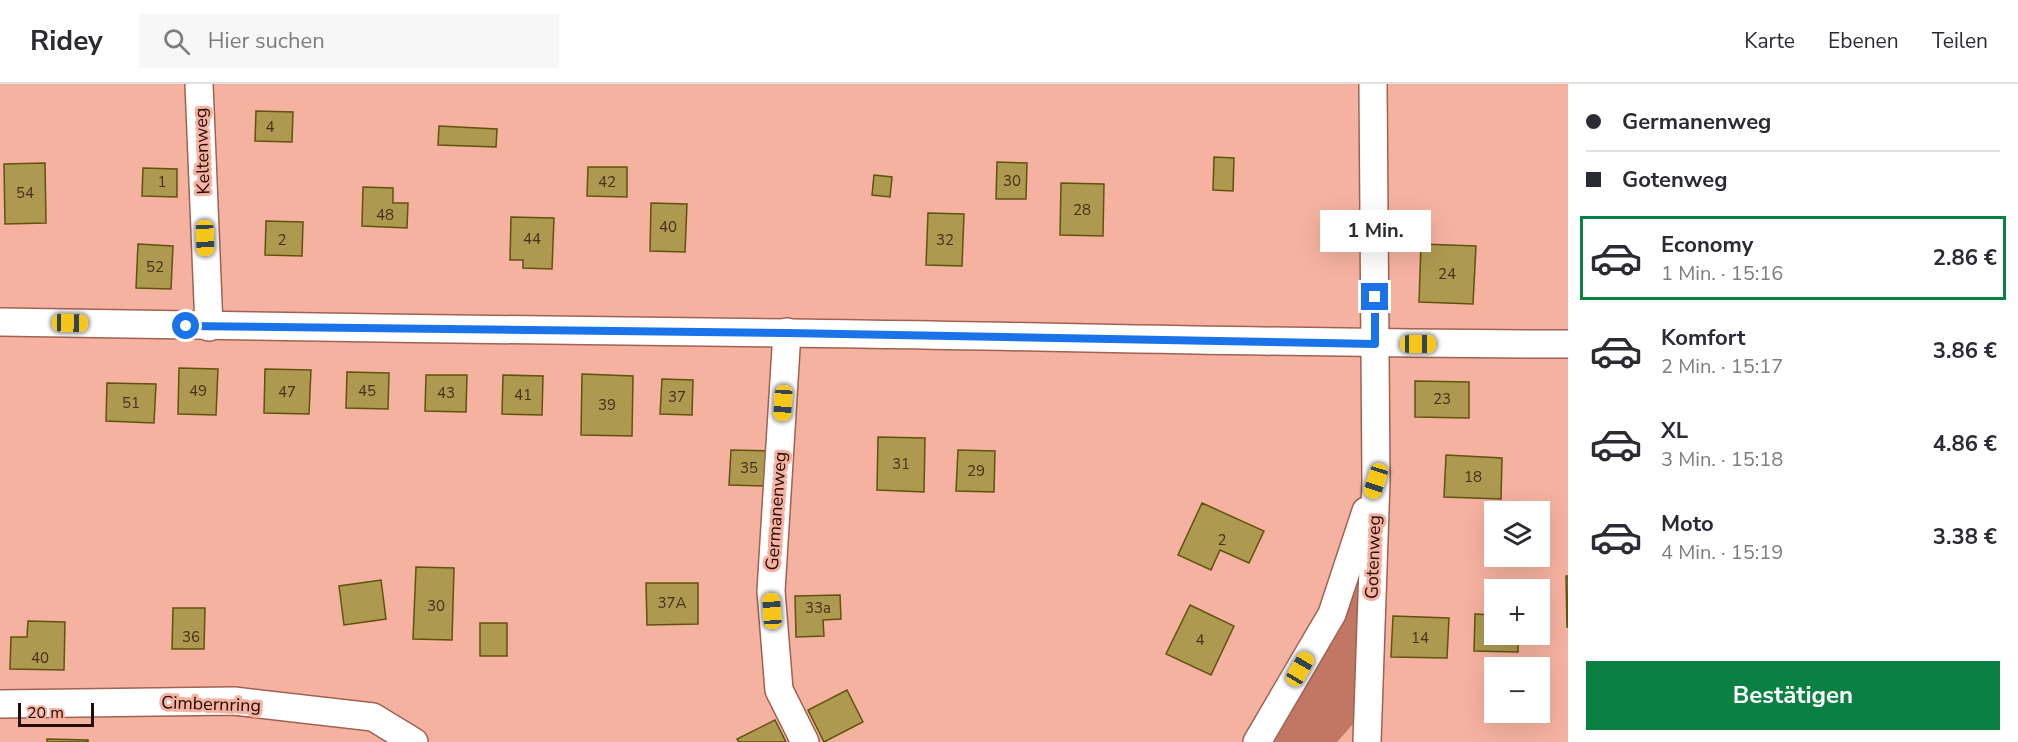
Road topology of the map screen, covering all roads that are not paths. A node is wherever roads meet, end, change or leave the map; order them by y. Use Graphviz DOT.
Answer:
graph roads {
  1 [pos="199,84"];
  2 [pos="1373,84"];
  3 [pos="0,322"];
  4 [pos="209,327"];
  5 [pos="787,333"];
  6 [pos="1375,344"];
  7 [pos="1568,344"];
  8 [pos="1376,481"];
  9 [pos="0,704"];
  10 [pos="414,742"];
  11 [pos="805,742"];
  12 [pos="1257,742"];
  13 [pos="1367,742"];
  1 -- 4 [label="street, Keltenweg"];
  2 -- 6 [label="street, Gotenweg"];
  3 -- 4 [label="street"];
  4 -- 5 [label="street"];
  5 -- 6 [label="street"];
  5 -- 11 [label="street, Germanenweg"];
  6 -- 7 [label="street"];
  6 -- 8 [label="street, Gotenweg"];
  8 -- 12 [label="street"];
  8 -- 13 [label="street, Gotenweg"];
  9 -- 10 [label="street, Cimbernring"];
}
